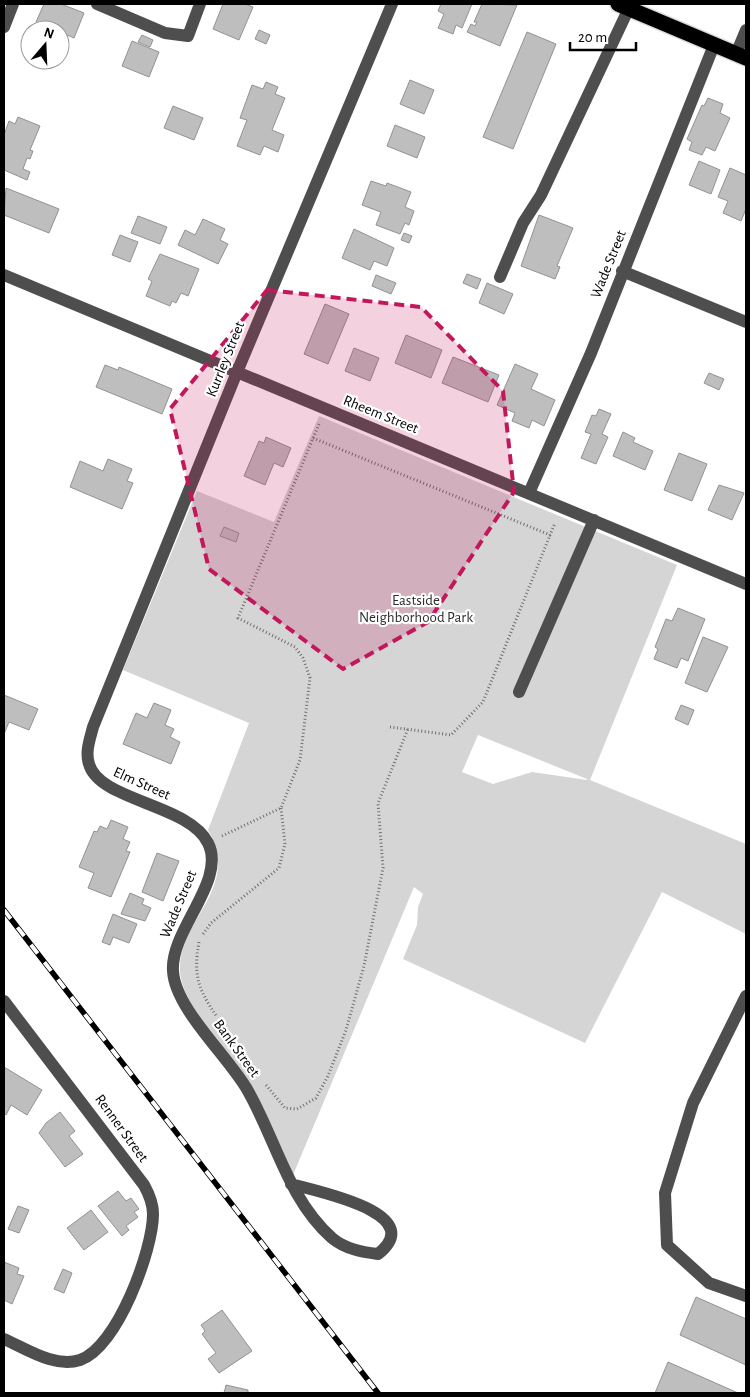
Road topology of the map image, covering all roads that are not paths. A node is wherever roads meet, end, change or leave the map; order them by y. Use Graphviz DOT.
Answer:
graph roads {
  1 [pos="12,4"];
  2 [pos="97,4"];
  3 [pos="200,4"];
  4 [pos="392,4"];
  5 [pos="623,6"];
  6 [pos="4,27"];
  7 [pos="746,30"];
  8 [pos="714,45"];
  9 [pos="741,56"];
  10 [pos="622,271"];
  11 [pos="4,275"];
  12 [pos="500,277"];
  13 [pos="746,322"];
  14 [pos="237,372"];
  15 [pos="528,493"];
  16 [pos="594,520"];
  17 [pos="746,584"];
  18 [pos="518,692"];
  19 [pos="93,727"];
  20 [pos="208,843"];
  21 [pos="172,970"];
  22 [pos="746,996"];
  23 [pos="4,1001"];
  24 [pos="291,1184"];
  25 [pos="746,1296"];
  26 [pos="4,1339"];
  1 -- 6 [label="street"];
  2 -- 3 [label="street"];
  4 -- 14 [label="street, Kurrley Street"];
  5 -- 8 [label="highway"];
  5 -- 12 [label="street"];
  7 -- 9 [label="street"];
  8 -- 9 [label="highway"];
  8 -- 10 [label="street, Wade Street"];
  10 -- 13 [label="street"];
  10 -- 15 [label="street, Wade Street"];
  11 -- 14 [label="street, Rheem Street"];
  14 -- 15 [label="street, Rheem Street"];
  14 -- 19 [label="street, Kurrley Street"];
  15 -- 16 [label="street, Rheem Street"];
  16 -- 17 [label="street, Rheem Street"];
  16 -- 18 [label="street"];
  19 -- 20 [label="street, Elm Street"];
  20 -- 21 [label="street, Wade Street"];
  21 -- 24 [label="street, Bank Street"];
  22 -- 25 [label="street"];
  23 -- 26 [label="street, Renner Street"];
  24 -- 24 [label="street, Bank Street"];
}
